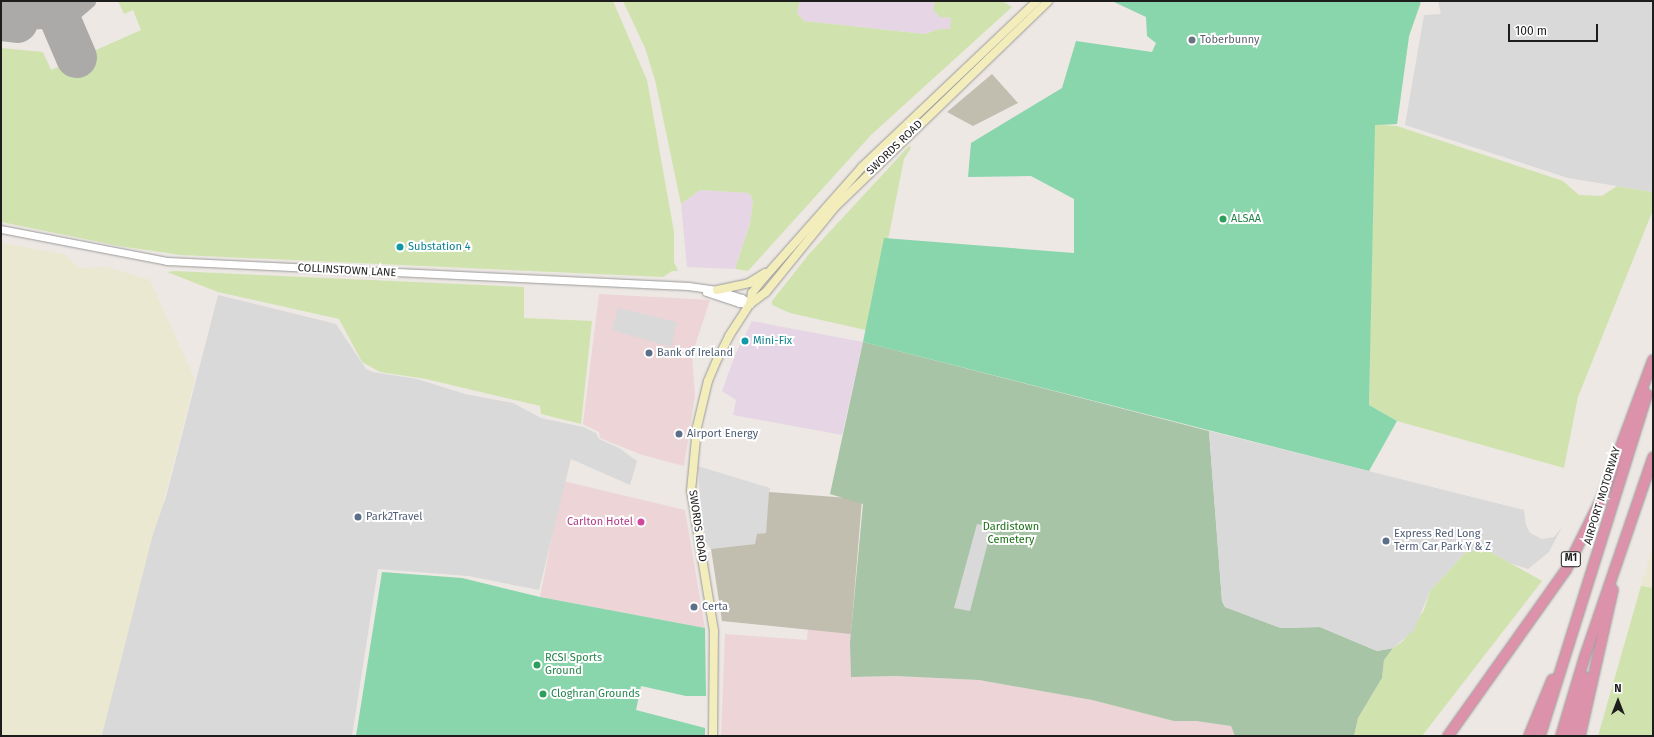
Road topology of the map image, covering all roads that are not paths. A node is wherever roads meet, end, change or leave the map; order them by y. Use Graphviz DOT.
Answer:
graph roads {
  1 [pos="1037,1"];
  2 [pos="1048,1"];
  3 [pos="1,229"];
  4 [pos="771,270"];
  5 [pos="696,288"];
  6 [pos="717,290"];
  7 [pos="750,304"];
  8 [pos="1653,360"];
  9 [pos="1653,377"];
  10 [pos="1653,457"];
  11 [pos="1626,538"];
  12 [pos="1607,591"];
  13 [pos="1583,600"];
  14 [pos="712,736"];
  15 [pos="1448,736"];
  16 [pos="1529,736"];
  17 [pos="1540,736"];
  18 [pos="1561,736"];
  19 [pos="1571,736"];
  20 [pos="1580,736"];
  1 -- 4 [label="main road, SWORDS ROAD"];
  2 -- 7 [label="main road, SWORDS ROAD"];
  3 -- 5 [label="street, COLLINSTOWN LANE"];
  4 -- 6 [label="main road"];
  4 -- 7 [label="main road, SWORDS ROAD"];
  5 -- 6 [label="street, COLLINSTOWN LANE"];
  5 -- 7 [label="street, COLLINSTOWN LANE"];
  6 -- 7 [label="street, COLLINSTOWN LANE"];
  7 -- 14 [label="main road, SWORDS ROAD"];
  8 -- 15 [label="highway, M1"];
  9 -- 13 [label="highway, AIRPORT MOTORWAY / M1"];
  10 -- 11 [label="highway"];
  11 -- 12 [label="highway"];
  11 -- 20 [label="highway"];
  12 -- 18 [label="highway"];
  12 -- 19 [label="highway"];
  13 -- 16 [label="highway"];
  13 -- 17 [label="highway, AIRPORT MOTORWAY / M1"];
}
